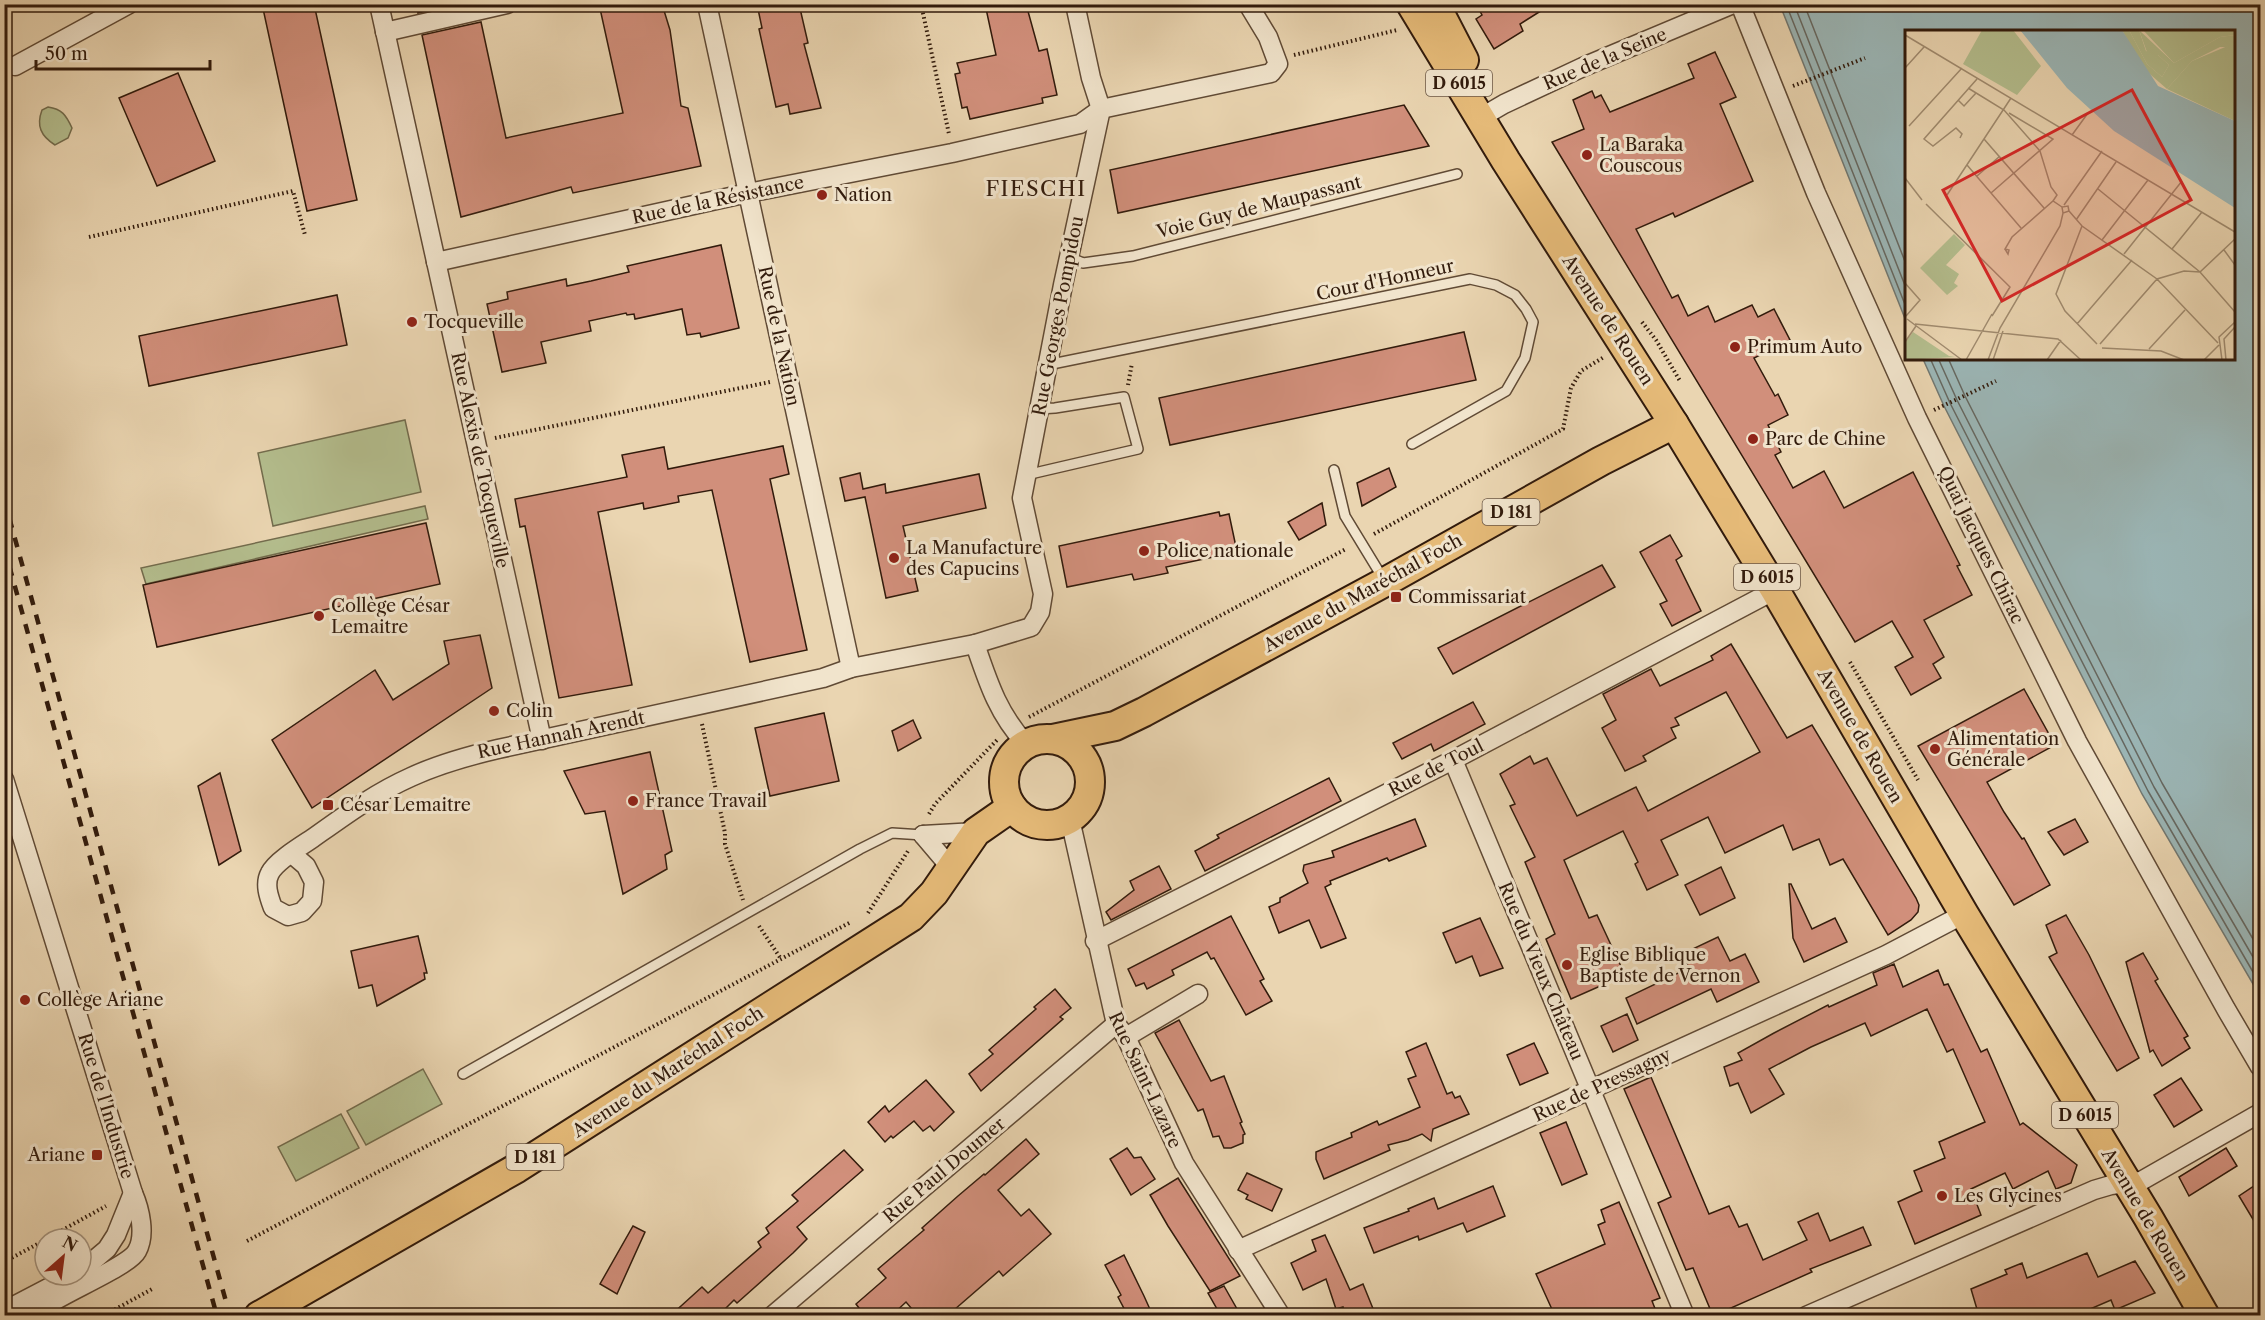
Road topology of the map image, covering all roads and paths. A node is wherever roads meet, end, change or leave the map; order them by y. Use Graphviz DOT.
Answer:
graph roads {
  1 [pos="129,4"];
  2 [pos="379,4"];
  3 [pos="507,4"];
  4 [pos="707,4"];
  5 [pos="921,4"];
  6 [pos="1075,4"];
  7 [pos="1248,4"];
  8 [pos="1411,4"];
  9 [pos="1435,4"];
  10 [pos="1733,4"];
  11 [pos="1740,4"];
  12 [pos="1397,30"];
  13 [pos="385,32"];
  14 [pos="1290,56"];
  15 [pos="1865,58"];
  16 [pos="15,66"];
  17 [pos="1801,83"];
  18 [pos="1101,109"];
  19 [pos="1484,115"];
  20 [pos="952,153"];
  21 [pos="1457,174"];
  22 [pos="748,193"];
  23 [pos="305,235"];
  24 [pos="89,237"];
  25 [pos="1069,257"];
  26 [pos="436,262"];
  27 [pos="1133,349"];
  28 [pos="1630,355"];
  29 [pos="1047,365"];
  30 [pos="788,379"];
  31 [pos="1996,381"];
  32 [pos="1124,397"];
  33 [pos="1039,409"];
  34 [pos="1936,409"];
  35 [pos="1674,424"];
  36 [pos="490,439"];
  37 [pos="1412,444"];
  38 [pos="1334,470"];
  39 [pos="1026,475"];
  40 [pos="1361,542"];
  41 [pos="1385,582"];
  42 [pos="1774,590"];
  43 [pos="1043,594"];
  44 [pos="975,644"];
  45 [pos="851,668"];
  46 [pos="698,705"];
  47 [pos="1115,726"];
  48 [pos="1030,737"];
  49 [pos="542,740"];
  50 [pos="1453,760"];
  51 [pos="1089,772"];
  52 [pos="4,779"];
  53 [pos="1012,807"];
  54 [pos="1070,819"];
  55 [pos="924,829"];
  56 [pos="976,832"];
  57 [pos="908,850"];
  58 [pos="292,854"];
  59 [pos="951,868"];
  60 [pos="744,903"];
  61 [pos="1964,914"];
  62 [pos="759,926"];
  63 [pos="1095,941"];
  64 [pos="781,959"];
  65 [pos="1198,994"];
  66 [pos="1121,1030"];
  67 [pos="2260,1067"];
  68 [pos="463,1074"];
  69 [pos="1592,1089"];
  70 [pos="2260,1113"];
  71 [pos="2126,1182"];
  72 [pos="133,1193"];
  73 [pos="69,1227"];
  74 [pos="247,1241"];
  75 [pos="33,1246"];
  76 [pos="1238,1250"];
  77 [pos="93,1260"];
  78 [pos="4,1262"];
  79 [pos="50,1287"];
  80 [pos="154,1288"];
  81 [pos="4,1311"];
  82 [pos="264,1313"];
  83 [pos="31,1316"];
  84 [pos="104,1316"];
  85 [pos="772,1316"];
  86 [pos="1281,1316"];
  87 [pos="1685,1316"];
  88 [pos="1806,1316"];
  89 [pos="2205,1316"];
  1 -- 16 [label="street"];
  2 -- 13 [label="street, Rue Alexis de Tocqueville"];
  3 -- 13 [label="street"];
  4 -- 22 [label="street, Rue de la Nation"];
  5 -- 20 [label="path"];
  6 -- 18 [label="street, Rue Georges Pompidou"];
  7 -- 18 [label="street"];
  8 -- 19 [label="main road, Avenue de Rouen / D 6015"];
  9 -- 19 [label="main road, Avenue de Rouen / D 6015"];
  10 -- 19 [label="street, Rue de la Seine"];
  11 -- 67 [label="street, Quai Jacques Chirac"];
  12 -- 14 [label="path"];
  13 -- 26 [label="street, Rue Alexis de Tocqueville"];
  15 -- 17 [label="path"];
  18 -- 20 [label="street, Rue de la Résistance"];
  18 -- 25 [label="street, Rue Georges Pompidou"];
  19 -- 28 [label="main road, Avenue de Rouen / D 6015"];
  20 -- 22 [label="street, Rue de la Résistance"];
  21 -- 25 [label="lane, Voie Guy de Maupassant"];
  22 -- 26 [label="street, Rue de la Résistance"];
  22 -- 30 [label="street, Rue de la Nation"];
  23 -- 24 [label="path"];
  25 -- 29 [label="street, Rue Georges Pompidou"];
  26 -- 49 [label="street, Rue Alexis de Tocqueville"];
  27 -- 29 [label="lane, Cour d'Honneur"];
  27 -- 32 [label="path"];
  27 -- 37 [label="lane, Cour d'Honneur"];
  28 -- 35 [label="main road, Avenue de Rouen / D 6015"];
  28 -- 40 [label="path"];
  29 -- 33 [label="street, Rue Georges Pompidou"];
  30 -- 36 [label="path"];
  30 -- 45 [label="street, Rue de la Nation"];
  31 -- 34 [label="path"];
  32 -- 33 [label="lane"];
  32 -- 39 [label="lane"];
  33 -- 39 [label="street, Rue Georges Pompidou"];
  35 -- 41 [label="main road, Avenue du Maréchal Foch / D 181"];
  35 -- 42 [label="main road, Avenue de Rouen / D 6015"];
  38 -- 40 [label="lane"];
  39 -- 43 [label="street, Rue Georges Pompidou"];
  40 -- 41 [label="lane"];
  40 -- 48 [label="path"];
  41 -- 47 [label="main road, Avenue du Maréchal Foch / D 181"];
  42 -- 50 [label="street, Rue de Toul"];
  42 -- 61 [label="main road, Avenue de Rouen / D 6015"];
  43 -- 44 [label="street, Rue Hannah Arendt"];
  44 -- 45 [label="street, Rue Hannah Arendt"];
  44 -- 48 [label="street"];
  45 -- 46 [label="street, Rue Hannah Arendt"];
  46 -- 49 [label="street, Rue Hannah Arendt"];
  46 -- 60 [label="path"];
  47 -- 48 [label="main road, Avenue du Maréchal Foch / D 181"];
  47 -- 51 [label="main road, Avenue du Maréchal Foch / D 181"];
  48 -- 51 [label="main road"];
  48 -- 53 [label="main road"];
  48 -- 55 [label="path"];
  49 -- 58 [label="street, Rue Hannah Arendt"];
  50 -- 63 [label="street, Rue de Toul"];
  50 -- 69 [label="street, Rue du Vieux Château"];
  51 -- 54 [label="main road"];
  52 -- 72 [label="street, Rue de l'Industrie"];
  53 -- 54 [label="main road"];
  53 -- 56 [label="main road, Avenue du Maréchal Foch / D 181"];
  54 -- 63 [label="street, Rue Saint-Lazare"];
  55 -- 56 [label="street"];
  55 -- 59 [label="street"];
  55 -- 68 [label="lane"];
  56 -- 59 [label="main road, Avenue du Maréchal Foch / D 181"];
  57 -- 64 [label="path"];
  59 -- 82 [label="main road, Avenue du Maréchal Foch / D 181"];
  61 -- 69 [label="street, Rue de Pressagny"];
  61 -- 71 [label="main road, Avenue de Rouen / D 6015"];
  62 -- 64 [label="path"];
  63 -- 66 [label="street, Rue Saint-Lazare"];
  64 -- 74 [label="path"];
  65 -- 66 [label="street, Rue Paul Doumer"];
  66 -- 76 [label="street, Rue Saint-Lazare"];
  66 -- 85 [label="street, Rue Paul Doumer"];
  69 -- 76 [label="street, Rue de Pressagny"];
  69 -- 87 [label="street, Rue du Vieux Château"];
  70 -- 71 [label="street"];
  71 -- 88 [label="street"];
  71 -- 89 [label="main road, Avenue de Rouen / D 6015"];
  72 -- 73 [label="path"];
  72 -- 77 [label="street, Rue de l'Industrie"];
  72 -- 83 [label="street, Rue de l'Industrie"];
  75 -- 78 [label="path"];
  76 -- 86 [label="street, Rue Saint-Lazare"];
  79 -- 81 [label="street"];
  80 -- 84 [label="path"];
}
